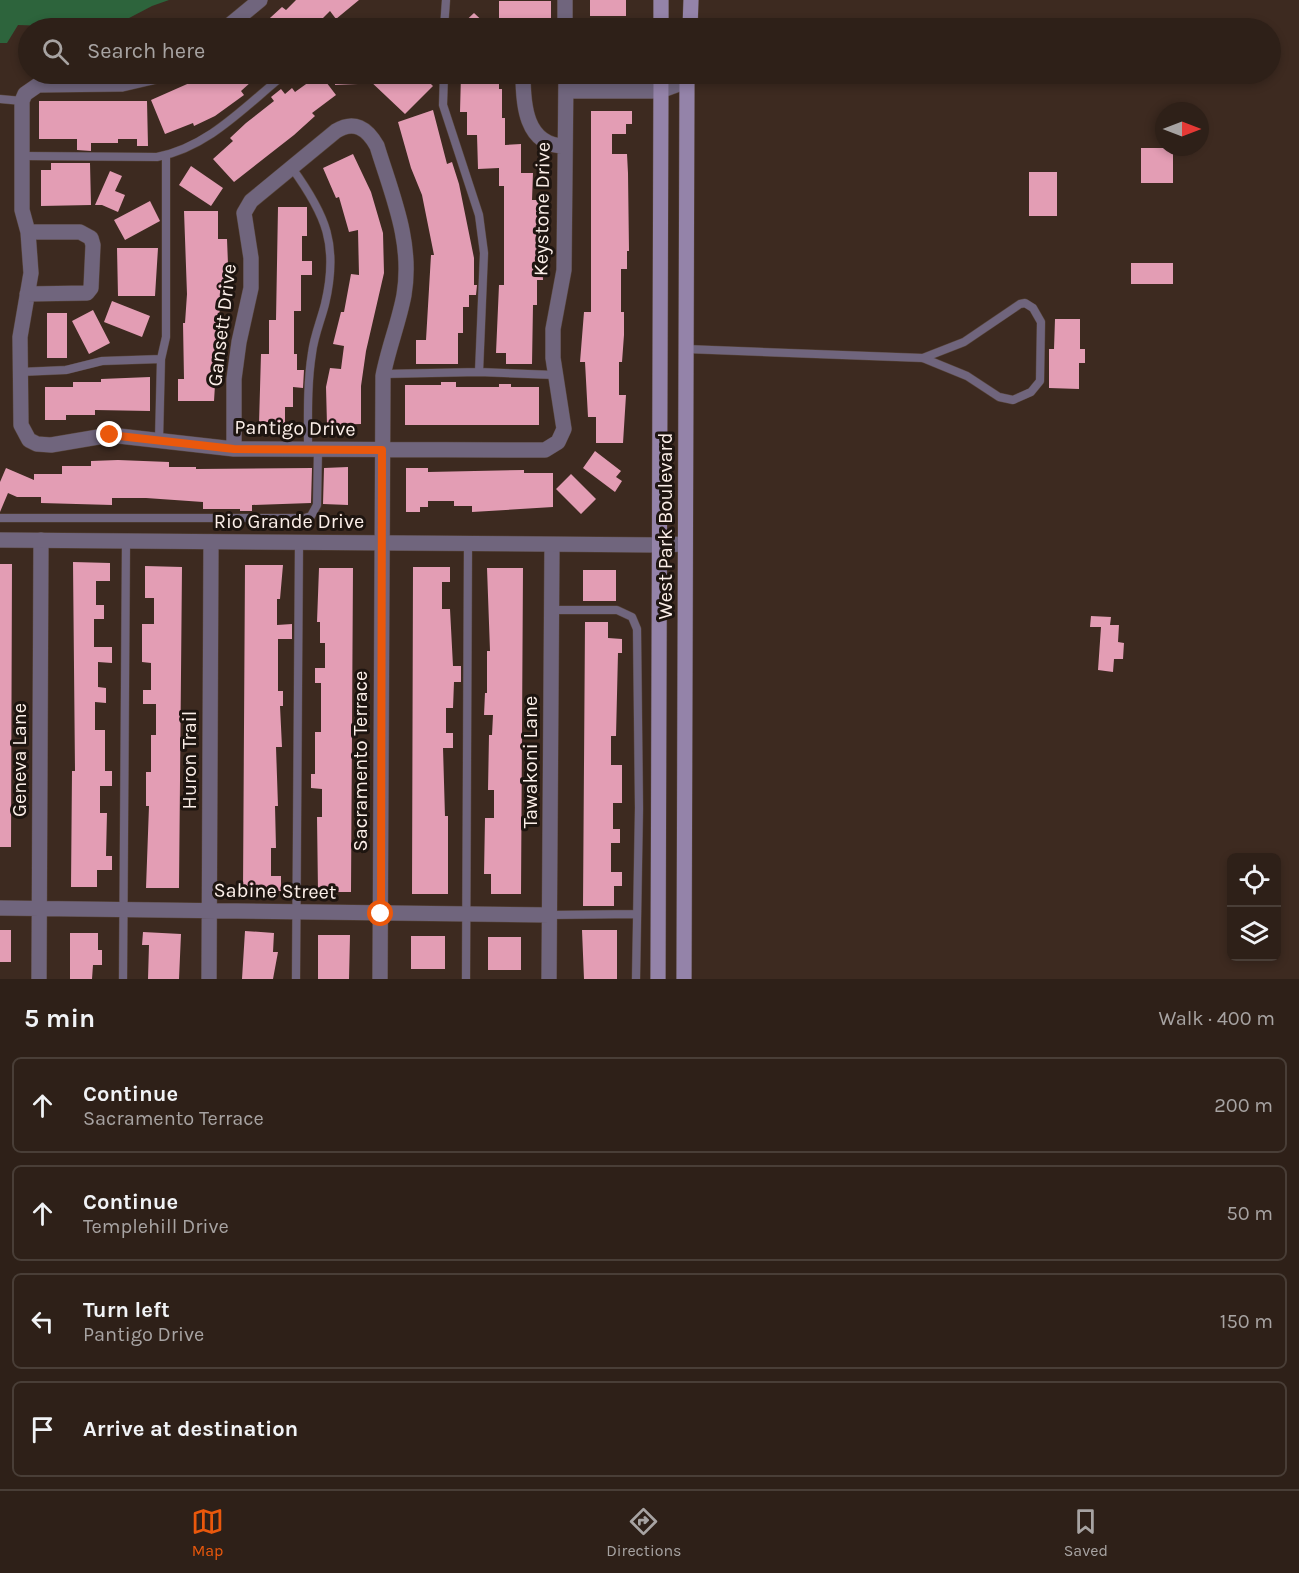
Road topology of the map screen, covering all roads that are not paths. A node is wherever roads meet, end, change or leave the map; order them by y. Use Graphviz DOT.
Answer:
graph roads {
  1 [pos="260,0"];
  2 [pos="446,0"];
  3 [pos="565,0"];
  4 [pos="661,0"];
  5 [pos="691,0"];
  6 [pos="238,18"];
  7 [pos="445,18"];
  8 [pos="565,18"];
  9 [pos="661,18"];
  10 [pos="690,18"];
  11 [pos="72,84"];
  12 [pos="273,84"];
  13 [pos="444,84"];
  14 [pos="523,84"];
  15 [pos="566,84"];
  16 [pos="660,84"];
  17 [pos="674,84"];
  18 [pos="687,84"];
  19 [pos="566,91"];
  20 [pos="660,91"];
  21 [pos="26,96"];
  22 [pos="0,99"];
  23 [pos="565,146"];
  24 [pos="166,155"];
  25 [pos="22,156"];
  26 [pos="292,168"];
  27 [pos="28,232"];
  28 [pos="27,294"];
  29 [pos="661,349"];
  30 [pos="686,349"];
  31 [pos="923,358"];
  32 [pos="161,359"];
  33 [pos="20,372"];
  34 [pos="479,372"];
  35 [pos="383,374"];
  36 [pos="555,375"];
  37 [pos="159,440"];
  38 [pos="552,447"];
  39 [pos="234,449"];
  40 [pos="313,449"];
  41 [pos="382,450"];
  42 [pos="0,518"];
  43 [pos="0,540"];
  44 [pos="41,540"];
  45 [pos="126,541"];
  46 [pos="211,542"];
  47 [pos="299,542"];
  48 [pos="381,543"];
  49 [pos="468,543"];
  50 [pos="552,544"];
  51 [pos="686,544"];
  52 [pos="659,545"];
  53 [pos="552,610"];
  54 [pos="0,908"];
  55 [pos="40,908"];
  56 [pos="124,910"];
  57 [pos="210,911"];
  58 [pos="296,912"];
  59 [pos="381,914"];
  60 [pos="466,914"];
  61 [pos="636,914"];
  62 [pos="550,915"];
  63 [pos="39,979"];
  64 [pos="123,979"];
  65 [pos="209,979"];
  66 [pos="296,979"];
  67 [pos="380,979"];
  68 [pos="466,979"];
  69 [pos="549,979"];
  70 [pos="636,979"];
  71 [pos="658,979"];
  72 [pos="684,979"];
  1 -- 6 [label="street"];
  2 -- 7 [label="lane"];
  3 -- 8 [label="street"];
  4 -- 9 [label="main road"];
  5 -- 10 [label="main road"];
  11 -- 21 [label="street"];
  12 -- 24 [label="lane"];
  13 -- 34 [label="lane"];
  14 -- 23 [label="street"];
  15 -- 19 [label="street, Keystone Drive"];
  16 -- 20 [label="main road, West Park Boulevard"];
  17 -- 20 [label="street"];
  18 -- 30 [label="main road, West Park Boulevard"];
  19 -- 20 [label="street"];
  19 -- 23 [label="street, Keystone Drive"];
  20 -- 29 [label="main road, West Park Boulevard"];
  21 -- 22 [label="lane"];
  21 -- 25 [label="street"];
  23 -- 36 [label="street, Keystone Drive"];
  24 -- 25 [label="lane"];
  24 -- 32 [label="lane"];
  25 -- 27 [label="street"];
  26 -- 35 [label="street, Sacramento Terrace"];
  26 -- 39 [label="street, Gansett Drive"];
  26 -- 40 [label="lane"];
  27 -- 28 [label="street"];
  27 -- 28 [label="street"];
  28 -- 33 [label="street"];
  29 -- 30 [label="main road"];
  29 -- 52 [label="main road, West Park Boulevard"];
  30 -- 31 [label="lane"];
  30 -- 51 [label="main road, West Park Boulevard"];
  31 -- 31 [label="lane"];
  32 -- 33 [label="lane"];
  32 -- 37 [label="lane"];
  33 -- 37 [label="street, Pantigo Drive"];
  34 -- 35 [label="lane"];
  34 -- 36 [label="lane"];
  35 -- 41 [label="street, Sacramento Terrace"];
  36 -- 38 [label="street, Keystone Drive"];
  37 -- 39 [label="street, Pantigo Drive"];
  38 -- 41 [label="street, Pantigo Drive"];
  39 -- 40 [label="street, Pantigo Drive"];
  40 -- 41 [label="street, Pantigo Drive"];
  40 -- 42 [label="lane"];
  41 -- 48 [label="street, Sacramento Terrace"];
  43 -- 44 [label="street, Rio Grande Drive"];
  44 -- 45 [label="street, Rio Grande Drive"];
  44 -- 55 [label="street, Geneva Lane"];
  45 -- 46 [label="street, Rio Grande Drive"];
  45 -- 56 [label="lane"];
  46 -- 47 [label="street, Rio Grande Drive"];
  46 -- 57 [label="street, Huron Trail"];
  47 -- 48 [label="street, Rio Grande Drive"];
  47 -- 58 [label="lane"];
  48 -- 49 [label="street, Rio Grande Drive"];
  48 -- 59 [label="street, Sacramento Terrace"];
  49 -- 50 [label="street, Rio Grande Drive"];
  49 -- 60 [label="lane"];
  50 -- 52 [label="street, Rio Grande Drive"];
  50 -- 53 [label="street, Tawakoni Lane"];
  51 -- 52 [label="street, Rio Grande Drive"];
  51 -- 72 [label="main road, West Park Boulevard"];
  52 -- 71 [label="main road, West Park Boulevard"];
  53 -- 61 [label="lane"];
  53 -- 62 [label="street, Tawakoni Lane"];
  54 -- 55 [label="street, Sabine Street"];
  55 -- 56 [label="street, Sabine Street"];
  55 -- 63 [label="street, Geneva Lane"];
  56 -- 57 [label="street, Sabine Street"];
  56 -- 64 [label="lane"];
  57 -- 58 [label="street, Sabine Street"];
  57 -- 65 [label="street, Huron Trail"];
  58 -- 59 [label="street, Sabine Street"];
  58 -- 66 [label="lane"];
  59 -- 60 [label="street, Sabine Street"];
  59 -- 67 [label="street, Sacramento Terrace"];
  60 -- 62 [label="street, Sabine Street"];
  60 -- 68 [label="lane"];
  61 -- 62 [label="lane"];
  61 -- 70 [label="lane"];
  62 -- 69 [label="street, Tawakoni Lane"];
}
